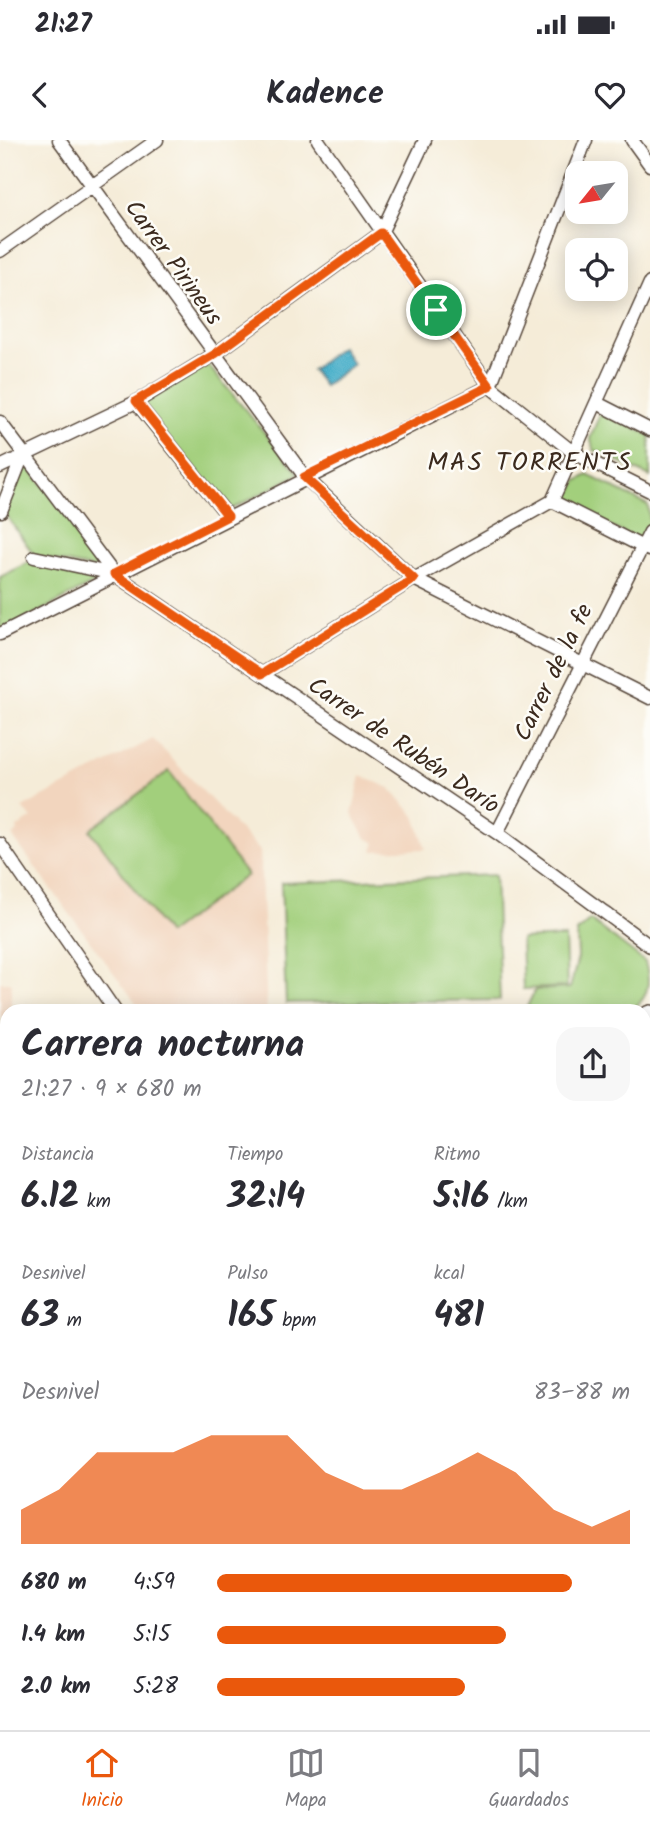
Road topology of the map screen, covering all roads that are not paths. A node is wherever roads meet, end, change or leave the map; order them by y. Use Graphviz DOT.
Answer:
graph roads {
  1 [pos="59,140"];
  2 [pos="157,140"];
  3 [pos="318,140"];
  4 [pos="425,140"];
  5 [pos="586,140"];
  6 [pos="632,140"];
  7 [pos="650,164"];
  8 [pos="92,186"];
  9 [pos="381,233"];
  10 [pos="0,251"];
  11 [pos="650,283"];
  12 [pos="215,354"];
  13 [pos="490,386"];
  14 [pos="136,401"];
  15 [pos="597,403"];
  16 [pos="0,422"];
  17 [pos="650,430"];
  18 [pos="574,453"];
  19 [pos="23,455"];
  20 [pos="0,467"];
  21 [pos="304,477"];
  22 [pos="650,491"];
  23 [pos="552,501"];
  24 [pos="1,512"];
  25 [pos="228,516"];
  26 [pos="650,532"];
  27 [pos="646,548"];
  28 [pos="34,557"];
  29 [pos="114,574"];
  30 [pos="414,579"];
  31 [pos="0,634"];
  32 [pos="581,665"];
  33 [pos="262,674"];
  34 [pos="650,698"];
  35 [pos="496,833"];
  36 [pos="0,844"];
  37 [pos="650,946"];
  38 [pos="110,1004"];
  39 [pos="430,1730"];
  40 [pos="442,1730"];
  1 -- 8 [label="street, Carrer Pirineus"];
  2 -- 8 [label="street"];
  3 -- 9 [label="street"];
  4 -- 9 [label="street"];
  5 -- 13 [label="street"];
  6 -- 7 [label="street"];
  8 -- 10 [label="street"];
  8 -- 12 [label="street, Carrer Pirineus"];
  9 -- 12 [label="street"];
  9 -- 13 [label="street"];
  11 -- 15 [label="street"];
  12 -- 14 [label="street"];
  12 -- 21 [label="street, Carrer Pirineus"];
  13 -- 18 [label="street"];
  13 -- 21 [label="street"];
  14 -- 19 [label="street"];
  14 -- 25 [label="street"];
  15 -- 17 [label="street"];
  15 -- 18 [label="street"];
  16 -- 19 [label="street, Carrer de Rubén Darío"];
  18 -- 22 [label="street"];
  18 -- 23 [label="street"];
  19 -- 20 [label="street"];
  19 -- 24 [label="street"];
  19 -- 29 [label="street, Carrer de Rubén Darío"];
  21 -- 25 [label="street"];
  21 -- 30 [label="street, Carrer Pirineus"];
  23 -- 27 [label="street"];
  23 -- 30 [label="street"];
  25 -- 29 [label="street"];
  26 -- 27 [label="street, Carrer de la fe"];
  27 -- 32 [label="street, Carrer de la fe"];
  28 -- 29 [label="street"];
  29 -- 31 [label="street"];
  29 -- 33 [label="street, Carrer de Rubén Darío"];
  30 -- 32 [label="street, Carrer Pirineus"];
  30 -- 33 [label="street"];
  32 -- 34 [label="street, Carrer Pirineus"];
  32 -- 35 [label="street, Carrer de la fe"];
  33 -- 35 [label="street, Carrer de Rubén Darío"];
  35 -- 37 [label="street, Carrer de Rubén Darío"];
  36 -- 38 [label="street"];
  39 -- 40 [label="street"];
}
